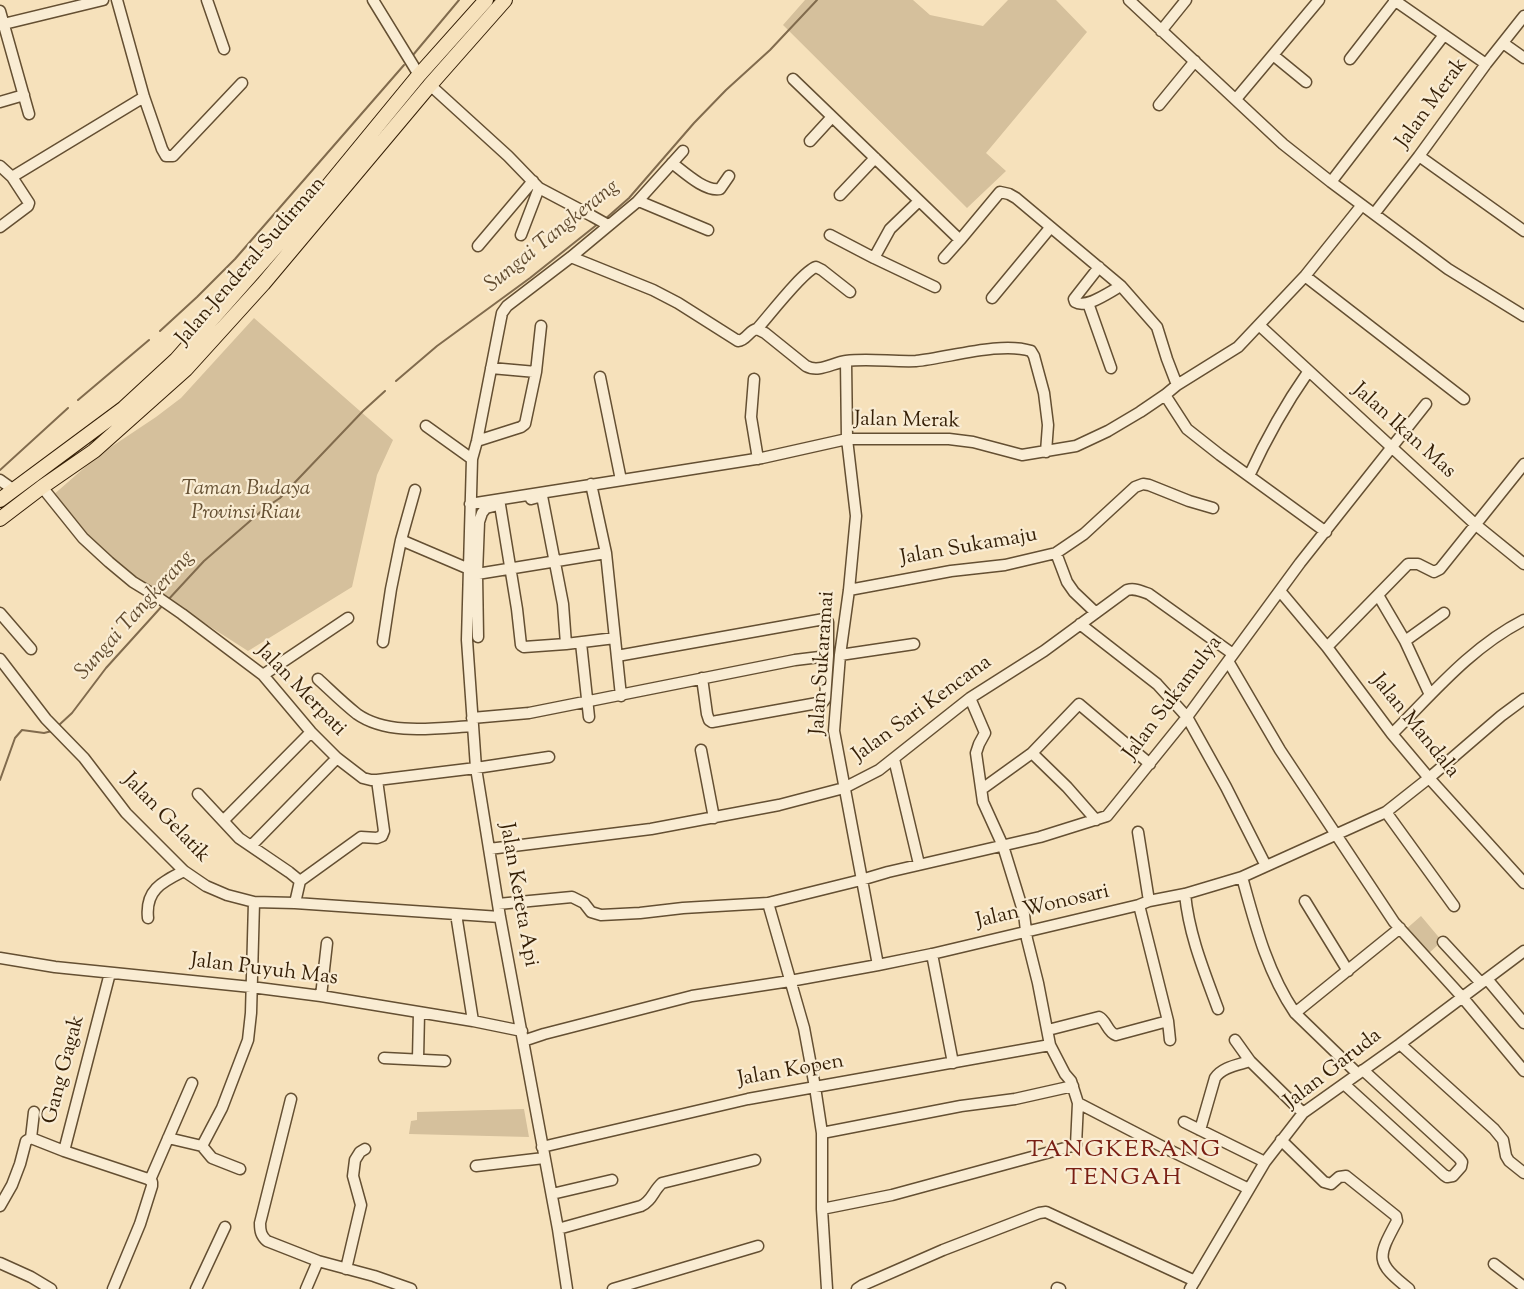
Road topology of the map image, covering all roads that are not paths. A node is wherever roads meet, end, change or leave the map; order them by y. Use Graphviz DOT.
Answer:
graph roads {
  1 [pos="102,0"];
  2 [pos="117,0"];
  3 [pos="207,0"];
  4 [pos="373,0"];
  5 [pos="486,0"];
  6 [pos="505,0"];
  7 [pos="1129,0"];
  8 [pos="1186,0"];
  9 [pos="1318,0"];
  10 [pos="1394,1"];
  11 [pos="0,11"];
  12 [pos="1524,16"];
  13 [pos="2,25"];
  14 [pos="1161,31"];
  15 [pos="1444,35"];
  16 [pos="1503,43"];
  17 [pos="224,49"];
  18 [pos="1273,55"];
  19 [pos="1524,58"];
  20 [pos="1350,59"];
  21 [pos="1195,61"];
  22 [pos="1486,64"];
  23 [pos="418,75"];
  24 [pos="793,79"];
  25 [pos="1306,82"];
  26 [pos="242,83"];
  27 [pos="429,85"];
  28 [pos="24,95"];
  29 [pos="144,97"];
  30 [pos="1236,99"];
  31 [pos="0,102"];
  32 [pos="1159,105"];
  33 [pos="29,114"];
  34 [pos="832,117"];
  35 [pos="810,141"];
  36 [pos="683,151"];
  37 [pos="1419,156"];
  38 [pos="875,158"];
  39 [pos="672,163"];
  40 [pos="1,167"];
  41 [pos="729,176"];
  42 [pos="12,177"];
  43 [pos="1331,182"];
  44 [pos="536,185"];
  45 [pos="840,195"];
  46 [pos="919,201"];
  47 [pos="637,202"];
  48 [pos="1362,205"];
  49 [pos="1374,214"];
  50 [pos="608,225"];
  51 [pos="0,227"];
  52 [pos="1050,228"];
  53 [pos="708,230"];
  54 [pos="1524,231"];
  55 [pos="521,235"];
  56 [pos="830,235"];
  57 [pos="960,240"];
  58 [pos="478,246"];
  59 [pos="571,257"];
  60 [pos="874,258"];
  61 [pos="944,258"];
  62 [pos="1099,267"];
  63 [pos="1305,276"];
  64 [pos="1121,286"];
  65 [pos="935,287"];
  66 [pos="850,292"];
  67 [pos="992,298"];
  68 [pos="1088,303"];
  69 [pos="1524,316"];
  70 [pos="1259,325"];
  71 [pos="541,326"];
  72 [pos="757,329"];
  73 [pos="846,361"];
  74 [pos="491,368"];
  75 [pos="1110,368"];
  76 [pos="536,372"];
  77 [pos="1308,372"];
  78 [pos="600,377"];
  79 [pos="754,379"];
  80 [pos="1177,385"];
  81 [pos="1165,395"];
  82 [pos="1464,399"];
  83 [pos="1426,404"];
  84 [pos="426,426"];
  85 [pos="847,439"];
  86 [pos="477,441"];
  87 [pos="1391,447"];
  88 [pos="1046,452"];
  89 [pos="472,459"];
  90 [pos="758,459"];
  91 [pos="1524,465"];
  92 [pos="1249,476"];
  93 [pos="0,480"];
  94 [pos="621,480"];
  95 [pos="591,484"];
  96 [pos="42,487"];
  97 [pos="14,490"];
  98 [pos="415,490"];
  99 [pos="0,500"];
  100 [pos="470,504"];
  101 [pos="500,505"];
  102 [pos="1213,508"];
  103 [pos="0,519"];
  104 [pos="1476,525"];
  105 [pos="1326,532"];
  106 [pos="401,540"];
  107 [pos="606,553"];
  108 [pos="1056,553"];
  109 [pos="555,561"];
  110 [pos="1524,564"];
  111 [pos="510,569"];
  112 [pos="473,572"];
  113 [pos="849,590"];
  114 [pos="1280,591"];
  115 [pos="1378,595"];
  116 [pos="1095,612"];
  117 [pos="0,613"];
  118 [pos="1444,614"];
  119 [pos="348,618"];
  120 [pos="1524,620"];
  121 [pos="1080,624"];
  122 [pos="478,637"];
  123 [pos="615,638"];
  124 [pos="1405,641"];
  125 [pos="383,642"];
  126 [pos="581,643"];
  127 [pos="566,644"];
  128 [pos="914,644"];
  129 [pos="1327,647"];
  130 [pos="31,649"];
  131 [pos="840,655"];
  132 [pos="617,656"];
  133 [pos="828,656"];
  134 [pos="1230,658"];
  135 [pos="0,659"];
  136 [pos="263,675"];
  137 [pos="702,678"];
  138 [pos="318,679"];
  139 [pos="1430,695"];
  140 [pos="621,696"];
  141 [pos="970,698"];
  142 [pos="1524,699"];
  143 [pos="588,702"];
  144 [pos="589,717"];
  145 [pos="1187,717"];
  146 [pos="472,722"];
  147 [pos="312,732"];
  148 [pos="1392,734"];
  149 [pos="701,750"];
  150 [pos="1032,753"];
  151 [pos="549,757"];
  152 [pos="337,758"];
  153 [pos="894,759"];
  154 [pos="1150,764"];
  155 [pos="476,768"];
  156 [pos="1429,778"];
  157 [pos="377,780"];
  158 [pos="844,788"];
  159 [pos="982,789"];
  160 [pos="198,794"];
  161 [pos="1386,812"];
  162 [pos="714,818"];
  163 [pos="1096,820"];
  164 [pos="223,821"];
  165 [pos="1138,832"];
  166 [pos="1336,835"];
  167 [pos="251,846"];
  168 [pos="1003,846"];
  169 [pos="489,849"];
  170 [pos="920,864"];
  171 [pos="1266,866"];
  172 [pos="184,871"];
  173 [pos="1242,877"];
  174 [pos="861,880"];
  175 [pos="300,881"];
  176 [pos="1524,883"];
  177 [pos="1185,894"];
  178 [pos="1305,901"];
  179 [pos="254,902"];
  180 [pos="295,903"];
  181 [pos="768,903"];
  182 [pos="1144,903"];
  183 [pos="498,904"];
  184 [pos="1454,906"];
  185 [pos="456,914"];
  186 [pos="500,917"];
  187 [pos="148,918"];
  188 [pos="1400,928"];
  189 [pos="1027,932"];
  190 [pos="1443,942"];
  191 [pos="327,943"];
  192 [pos="1524,951"];
  193 [pos="932,954"];
  194 [pos="0,958"];
  195 [pos="878,965"];
  196 [pos="1348,971"];
  197 [pos="110,973"];
  198 [pos="790,981"];
  199 [pos="1484,981"];
  200 [pos="251,987"];
  201 [pos="321,996"];
  202 [pos="1463,998"];
  203 [pos="1218,1009"];
  204 [pos="419,1013"];
  205 [pos="1294,1013"];
  206 [pos="473,1021"];
  207 [pos="1168,1021"];
  208 [pos="1524,1023"];
  209 [pos="1048,1030"];
  210 [pos="523,1036"];
  211 [pos="1170,1040"];
  212 [pos="1235,1040"];
  213 [pos="1400,1044"];
  214 [pos="1050,1045"];
  215 [pos="384,1058"];
  216 [pos="418,1059"];
  217 [pos="445,1061"];
  218 [pos="1250,1061"];
  219 [pos="954,1063"];
  220 [pos="1524,1071"];
  221 [pos="1360,1072"];
  222 [pos="192,1083"];
  223 [pos="1344,1084"];
  224 [pos="1073,1086"];
  225 [pos="815,1087"];
  226 [pos="291,1099"];
  227 [pos="1078,1103"];
  228 [pos="34,1112"];
  229 [pos="1303,1113"];
  230 [pos="1184,1122"];
  231 [pos="1200,1130"];
  232 [pos="822,1133"];
  233 [pos="31,1138"];
  234 [pos="168,1138"];
  235 [pos="1281,1140"];
  236 [pos="202,1146"];
  237 [pos="365,1149"];
  238 [pos="64,1151"];
  239 [pos="543,1152"];
  240 [pos="755,1160"];
  241 [pos="1265,1162"];
  242 [pos="476,1166"];
  243 [pos="240,1169"];
  244 [pos="1524,1173"];
  245 [pos="150,1180"];
  246 [pos="612,1180"];
  247 [pos="1249,1189"];
  248 [pos="552,1194"];
  249 [pos="0,1206"];
  250 [pos="822,1209"];
  251 [pos="225,1227"];
  252 [pos="558,1229"];
  253 [pos="758,1246"];
  254 [pos="318,1261"];
  255 [pos="0,1263"];
  256 [pos="1494,1264"];
  257 [pos="346,1269"];
  258 [pos="1193,1285"];
  259 [pos="390,1286"];
  260 [pos="1524,1287"];
  261 [pos="51,1289"];
  262 [pos="113,1289"];
  263 [pos="196,1289"];
  264 [pos="306,1289"];
  265 [pos="411,1289"];
  266 [pos="567,1289"];
  267 [pos="613,1289"];
  268 [pos="827,1289"];
  269 [pos="857,1289"];
  270 [pos="1409,1289"];
  1 -- 13 [label="street"];
  2 -- 29 [label="street"];
  3 -- 17 [label="street"];
  4 -- 23 [label="street"];
  5 -- 23 [label="main road, Jalan Jenderal Sudirman"];
  6 -- 27 [label="main road, Jalan Jenderal Sudirman"];
  7 -- 14 [label="street"];
  8 -- 14 [label="street"];
  9 -- 18 [label="street"];
  10 -- 15 [label="street"];
  10 -- 20 [label="street"];
  11 -- 13 [label="street"];
  12 -- 16 [label="street, Jalan Merak"];
  13 -- 28 [label="street"];
  14 -- 21 [label="street"];
  15 -- 22 [label="street"];
  15 -- 43 [label="street"];
  16 -- 19 [label="street"];
  16 -- 22 [label="street, Jalan Merak"];
  18 -- 25 [label="street"];
  18 -- 30 [label="street"];
  21 -- 30 [label="street"];
  21 -- 32 [label="street"];
  22 -- 37 [label="street, Jalan Merak"];
  23 -- 97 [label="main road, Jalan Jenderal Sudirman"];
  24 -- 34 [label="street"];
  26 -- 29 [label="street"];
  27 -- 44 [label="street"];
  27 -- 96 [label="main road, Jalan Jenderal Sudirman"];
  28 -- 31 [label="street"];
  28 -- 33 [label="street"];
  29 -- 42 [label="street"];
  30 -- 43 [label="street"];
  34 -- 35 [label="street"];
  34 -- 38 [label="street"];
  36 -- 39 [label="street, Jalan Kereta Api"];
  37 -- 49 [label="street, Jalan Merak"];
  37 -- 54 [label="street"];
  38 -- 45 [label="street"];
  38 -- 46 [label="street"];
  39 -- 41 [label="street"];
  39 -- 47 [label="street, Jalan Kereta Api"];
  40 -- 42 [label="street"];
  42 -- 51 [label="street"];
  43 -- 48 [label="street"];
  44 -- 50 [label="street"];
  44 -- 55 [label="street"];
  44 -- 58 [label="street"];
  46 -- 57 [label="street"];
  46 -- 60 [label="street"];
  47 -- 50 [label="street, Jalan Kereta Api"];
  47 -- 53 [label="street"];
  48 -- 49 [label="street"];
  48 -- 63 [label="street, Jalan Merak"];
  49 -- 69 [label="street"];
  50 -- 59 [label="street, Jalan Kereta Api"];
  52 -- 57 [label="street"];
  52 -- 62 [label="street"];
  52 -- 67 [label="street"];
  56 -- 60 [label="street"];
  57 -- 61 [label="street"];
  59 -- 72 [label="street"];
  59 -- 74 [label="street, Jalan Kereta Api"];
  60 -- 65 [label="street"];
  62 -- 64 [label="street"];
  62 -- 68 [label="street"];
  63 -- 70 [label="street, Jalan Merak"];
  63 -- 82 [label="street"];
  64 -- 68 [label="street"];
  64 -- 80 [label="street"];
  66 -- 72 [label="street"];
  68 -- 75 [label="street"];
  70 -- 77 [label="street, Jalan Ikan Mas"];
  70 -- 80 [label="street, Jalan Merak"];
  71 -- 76 [label="street"];
  72 -- 73 [label="street"];
  73 -- 85 [label="street, Jalan Sukaramai"];
  73 -- 88 [label="street"];
  74 -- 76 [label="street"];
  74 -- 86 [label="street, Jalan Kereta Api"];
  76 -- 86 [label="street"];
  77 -- 87 [label="street, Jalan Ikan Mas"];
  77 -- 92 [label="street"];
  78 -- 94 [label="street"];
  79 -- 90 [label="street"];
  80 -- 81 [label="street, Jalan Merak"];
  81 -- 88 [label="street, Jalan Merak"];
  81 -- 92 [label="street"];
  83 -- 87 [label="street, Jalan Sukamulya"];
  84 -- 89 [label="street"];
  85 -- 88 [label="street, Jalan Merak"];
  85 -- 90 [label="street, Jalan Merak"];
  85 -- 113 [label="street, Jalan Sukaramai"];
  86 -- 89 [label="street, Jalan Kereta Api"];
  87 -- 104 [label="street, Jalan Ikan Mas"];
  87 -- 105 [label="street, Jalan Sukamulya"];
  89 -- 100 [label="street, Jalan Kereta Api"];
  90 -- 94 [label="street, Jalan Merak"];
  91 -- 104 [label="street"];
  92 -- 105 [label="street"];
  93 -- 97 [label="street"];
  94 -- 95 [label="street, Jalan Merak"];
  95 -- 100 [label="street, Jalan Merak"];
  95 -- 107 [label="street"];
  96 -- 103 [label="main road, Jalan Jenderal Sudirman"];
  96 -- 136 [label="street, Jalan Merpati"];
  97 -- 99 [label="main road, Jalan Jenderal Sudirman"];
  98 -- 106 [label="street"];
  100 -- 112 [label="street, Jalan Kereta Api"];
  101 -- 109 [label="street"];
  101 -- 111 [label="street"];
  101 -- 112 [label="street"];
  102 -- 108 [label="street, Jalan Sukamaju"];
  104 -- 110 [label="street, Jalan Ikan Mas"];
  104 -- 115 [label="street"];
  105 -- 114 [label="street, Jalan Sukamulya"];
  106 -- 112 [label="street"];
  106 -- 125 [label="street"];
  107 -- 109 [label="street"];
  107 -- 123 [label="street"];
  108 -- 113 [label="street, Jalan Sukamaju"];
  108 -- 116 [label="street"];
  109 -- 111 [label="street"];
  109 -- 127 [label="street"];
  111 -- 112 [label="street"];
  111 -- 127 [label="street"];
  112 -- 122 [label="street"];
  112 -- 146 [label="street, Jalan Kereta Api"];
  113 -- 131 [label="street, Jalan Sukaramai"];
  114 -- 129 [label="street, Jalan Mandala"];
  114 -- 134 [label="street, Jalan Sukamulya"];
  115 -- 124 [label="street"];
  115 -- 129 [label="street"];
  116 -- 121 [label="street, Jalan Sari Kencana"];
  116 -- 134 [label="street, Jalan Sari Kencana"];
  117 -- 130 [label="street"];
  118 -- 124 [label="street"];
  119 -- 136 [label="street"];
  120 -- 139 [label="street"];
  121 -- 141 [label="street, Jalan Sari Kencana"];
  121 -- 145 [label="street"];
  123 -- 126 [label="street"];
  123 -- 132 [label="street"];
  124 -- 139 [label="street"];
  126 -- 127 [label="street"];
  126 -- 143 [label="street"];
  128 -- 131 [label="street"];
  129 -- 148 [label="street, Jalan Mandala"];
  131 -- 158 [label="street, Jalan Sukaramai"];
  132 -- 133 [label="street"];
  132 -- 140 [label="street"];
  133 -- 137 [label="street"];
  133 -- 137 [label="street"];
  134 -- 145 [label="street, Jalan Sukamulya"];
  134 -- 166 [label="street"];
  135 -- 172 [label="street, Jalan Gelatik"];
  136 -- 147 [label="street, Jalan Merpati"];
  137 -- 140 [label="street"];
  138 -- 146 [label="street"];
  139 -- 148 [label="street"];
  140 -- 143 [label="street"];
  141 -- 153 [label="street, Jalan Sari Kencana"];
  141 -- 159 [label="street"];
  142 -- 156 [label="street, Jalan Wonosari"];
  143 -- 144 [label="street"];
  143 -- 146 [label="street"];
  145 -- 154 [label="street, Jalan Sukamulya"];
  145 -- 171 [label="street"];
  146 -- 155 [label="street, Jalan Kereta Api"];
  147 -- 152 [label="street, Jalan Merpati"];
  147 -- 164 [label="street"];
  148 -- 156 [label="street, Jalan Mandala"];
  149 -- 162 [label="street"];
  150 -- 154 [label="street"];
  150 -- 159 [label="street"];
  150 -- 163 [label="street"];
  151 -- 155 [label="street"];
  152 -- 157 [label="street, Jalan Merpati"];
  152 -- 167 [label="street"];
  153 -- 158 [label="street, Jalan Sari Kencana"];
  153 -- 170 [label="street"];
  154 -- 163 [label="street, Jalan Sukamulya"];
  155 -- 157 [label="street"];
  155 -- 169 [label="street, Jalan Kereta Api"];
  156 -- 161 [label="street, Jalan Wonosari"];
  156 -- 176 [label="street, Jalan Mandala"];
  157 -- 175 [label="street"];
  158 -- 162 [label="street, Jalan Sari Kencana"];
  158 -- 174 [label="street, Jalan Sukaramai"];
  159 -- 168 [label="street"];
  160 -- 164 [label="street"];
  161 -- 166 [label="street, Jalan Wonosari"];
  161 -- 184 [label="street"];
  162 -- 169 [label="street, Jalan Sari Kencana"];
  163 -- 168 [label="street, Jalan Sukamulya"];
  164 -- 167 [label="street"];
  165 -- 182 [label="street"];
  166 -- 171 [label="street, Jalan Wonosari"];
  166 -- 188 [label="street"];
  167 -- 175 [label="street"];
  168 -- 170 [label="street, Jalan Sukamulya"];
  168 -- 189 [label="street"];
  169 -- 183 [label="street, Jalan Kereta Api"];
  170 -- 174 [label="street, Jalan Sukamulya"];
  171 -- 173 [label="street, Jalan Wonosari"];
  172 -- 179 [label="street, Jalan Gelatik"];
  172 -- 187 [label="street"];
  173 -- 177 [label="street, Jalan Wonosari"];
  173 -- 205 [label="street"];
  174 -- 181 [label="street, Jalan Sukamulya"];
  174 -- 195 [label="street, Jalan Sukaramai"];
  175 -- 180 [label="street"];
  177 -- 182 [label="street, Jalan Wonosari"];
  177 -- 203 [label="street"];
  178 -- 196 [label="street"];
  179 -- 180 [label="street, Jalan Gelatik"];
  179 -- 200 [label="street"];
  180 -- 185 [label="street, Jalan Gelatik"];
  181 -- 183 [label="street, Jalan Sukamulya"];
  181 -- 198 [label="street"];
  182 -- 189 [label="street, Jalan Wonosari"];
  182 -- 207 [label="street"];
  183 -- 186 [label="street, Jalan Kereta Api"];
  185 -- 186 [label="street, Jalan Gelatik"];
  185 -- 206 [label="street"];
  186 -- 210 [label="street, Jalan Kereta Api"];
  188 -- 196 [label="street"];
  188 -- 202 [label="street"];
  189 -- 193 [label="street, Jalan Wonosari"];
  189 -- 209 [label="street"];
  190 -- 199 [label="street"];
  191 -- 201 [label="street"];
  192 -- 199 [label="street, Jalan Garuda"];
  193 -- 195 [label="street, Jalan Wonosari"];
  193 -- 219 [label="street"];
  194 -- 197 [label="street, Jalan Puyuh Mas"];
  195 -- 198 [label="street, Jalan Wonosari"];
  196 -- 205 [label="street"];
  197 -- 200 [label="street, Jalan Puyuh Mas"];
  197 -- 238 [label="street, Gang Gagak"];
  198 -- 210 [label="street, Jalan Wonosari"];
  198 -- 225 [label="street"];
  199 -- 202 [label="street, Jalan Garuda"];
  199 -- 208 [label="street"];
  200 -- 201 [label="street, Jalan Puyuh Mas"];
  200 -- 236 [label="street"];
  201 -- 204 [label="street, Jalan Puyuh Mas"];
  202 -- 213 [label="street, Jalan Garuda"];
  202 -- 220 [label="street"];
  204 -- 206 [label="street, Jalan Puyuh Mas"];
  204 -- 216 [label="street"];
  205 -- 221 [label="street"];
  206 -- 210 [label="street, Jalan Puyuh Mas"];
  207 -- 209 [label="street"];
  207 -- 211 [label="street"];
  209 -- 214 [label="street"];
  210 -- 239 [label="street, Jalan Kereta Api"];
  212 -- 218 [label="street"];
  213 -- 221 [label="street, Jalan Garuda"];
  213 -- 244 [label="street"];
  214 -- 219 [label="street, Jalan Kopen"];
  214 -- 224 [label="street"];
  215 -- 216 [label="street"];
  216 -- 217 [label="street"];
  218 -- 229 [label="street"];
  218 -- 231 [label="street"];
  219 -- 225 [label="street, Jalan Kopen"];
  221 -- 223 [label="street, Jalan Garuda"];
  221 -- 223 [label="street"];
  222 -- 234 [label="street"];
  223 -- 229 [label="street, Jalan Garuda"];
  224 -- 227 [label="street"];
  224 -- 232 [label="street"];
  225 -- 232 [label="street"];
  225 -- 239 [label="street, Jalan Kopen"];
  226 -- 254 [label="street"];
  227 -- 247 [label="street"];
  227 -- 250 [label="street"];
  228 -- 233 [label="street"];
  229 -- 235 [label="street, Jalan Garuda"];
  230 -- 231 [label="street"];
  231 -- 241 [label="street"];
  232 -- 250 [label="street"];
  233 -- 238 [label="street"];
  233 -- 249 [label="street"];
  234 -- 236 [label="street"];
  234 -- 245 [label="street"];
  235 -- 241 [label="street, Jalan Garuda"];
  235 -- 270 [label="street"];
  236 -- 243 [label="street"];
  237 -- 257 [label="street"];
  238 -- 245 [label="street, Gang Gagak"];
  239 -- 242 [label="street, Jalan Kopen"];
  239 -- 248 [label="street, Jalan Kereta Api"];
  240 -- 252 [label="street"];
  241 -- 247 [label="street, Jalan Garuda"];
  245 -- 262 [label="street"];
  246 -- 248 [label="street"];
  247 -- 258 [label="street, Jalan Garuda"];
  248 -- 252 [label="street, Jalan Kereta Api"];
  250 -- 268 [label="street"];
  251 -- 263 [label="street"];
  252 -- 266 [label="street, Jalan Kereta Api"];
  253 -- 267 [label="street"];
  254 -- 257 [label="street"];
  254 -- 264 [label="street"];
  255 -- 261 [label="street"];
  256 -- 260 [label="street"];
  257 -- 259 [label="street"];
  258 -- 269 [label="street"];
  259 -- 265 [label="street"];
}
